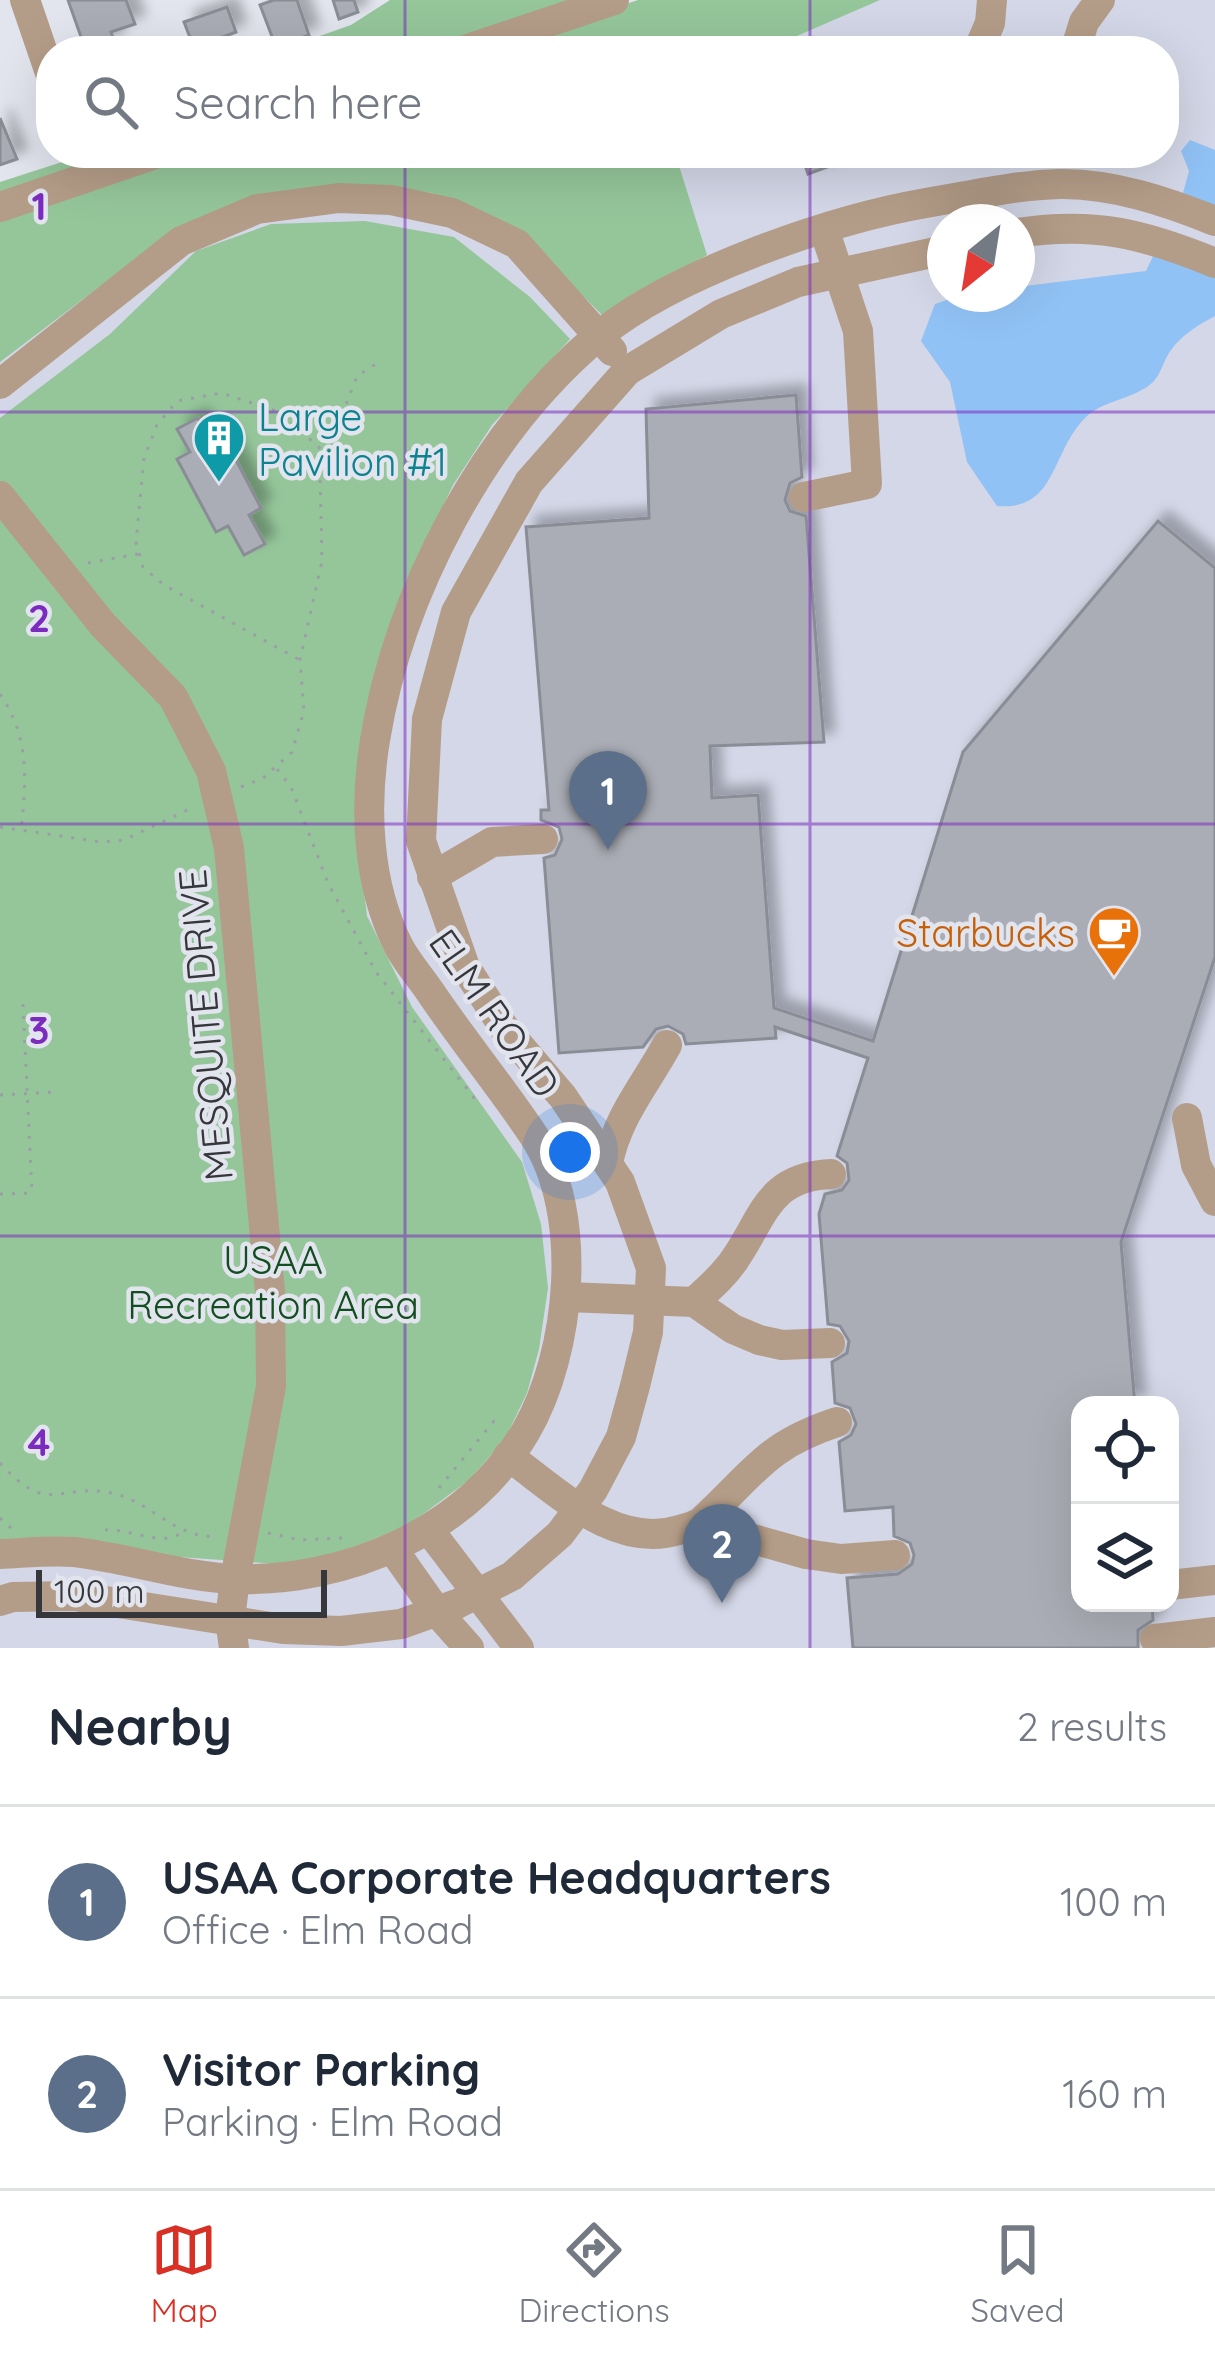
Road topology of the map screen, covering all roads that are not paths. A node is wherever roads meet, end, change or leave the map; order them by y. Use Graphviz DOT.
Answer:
graph roads {
  1 [pos="26,0"];
  2 [pos="614,0"];
  3 [pos="992,0"];
  4 [pos="1100,0"];
  5 [pos="38,36"];
  6 [pos="507,36"];
  7 [pos="984,36"];
  8 [pos="1080,36"];
  9 [pos="75,168"];
  10 [pos="1066,168"];
  11 [pos="0,206"];
  12 [pos="1215,221"];
  13 [pos="1060,226"];
  14 [pos="824,229"];
  15 [pos="1035,230"];
  16 [pos="927,254"];
  17 [pos="1215,262"];
  18 [pos="839,273"];
  19 [pos="600,335"];
  20 [pos="627,370"];
  21 [pos="0,384"];
  22 [pos="0,496"];
  23 [pos="804,497"];
  24 [pos="543,839"];
  25 [pos="371,861"];
  26 [pos="429,867"];
  27 [pos="668,1046"];
  28 [pos="1187,1118"];
  29 [pos="600,1151"];
  30 [pos="545,1161"];
  31 [pos="831,1174"];
  32 [pos="1215,1201"];
  33 [pos="567,1297"];
  34 [pos="650,1298"];
  35 [pos="694,1302"];
  36 [pos="830,1343"];
  37 [pos="837,1422"];
  38 [pos="508,1456"];
  39 [pos="580,1508"];
  40 [pos="700,1524"];
  41 [pos="429,1530"];
  42 [pos="392,1548"];
  43 [pos="0,1554"];
  44 [pos="895,1555"];
  45 [pos="235,1579"];
  46 [pos="1215,1580"];
  47 [pos="1179,1584"];
  48 [pos="476,1594"];
  49 [pos="0,1601"];
  50 [pos="437,1612"];
  51 [pos="1215,1632"];
  52 [pos="232,1634"];
  53 [pos="1154,1639"];
  54 [pos="469,1648"];
  55 [pos="519,1648"];
  1 -- 5 [label="street"];
  2 -- 6 [label="street"];
  3 -- 7 [label="street"];
  4 -- 8 [label="street"];
  9 -- 11 [label="street"];
  10 -- 12 [label="street, ELM ROAD"];
  10 -- 13 [label="street"];
  10 -- 14 [label="street, ELM ROAD"];
  13 -- 15 [label="street"];
  13 -- 17 [label="street"];
  14 -- 18 [label="street"];
  14 -- 19 [label="street, ELM ROAD"];
  16 -- 18 [label="street, ELM ROAD"];
  18 -- 20 [label="street, ELM ROAD"];
  18 -- 23 [label="street"];
  19 -- 20 [label="street"];
  19 -- 21 [label="street"];
  19 -- 25 [label="street, ELM ROAD"];
  20 -- 26 [label="street, ELM ROAD"];
  22 -- 45 [label="street, MESQUITE DRIVE"];
  24 -- 26 [label="street"];
  25 -- 26 [label="street"];
  25 -- 30 [label="street, ELM ROAD"];
  26 -- 29 [label="street, ELM ROAD"];
  27 -- 29 [label="street"];
  28 -- 32 [label="street"];
  29 -- 30 [label="street"];
  29 -- 34 [label="street, ELM ROAD"];
  30 -- 33 [label="street, ELM ROAD"];
  31 -- 35 [label="street"];
  33 -- 34 [label="street"];
  33 -- 38 [label="street, ELM ROAD"];
  34 -- 35 [label="street"];
  34 -- 39 [label="street, ELM ROAD"];
  35 -- 36 [label="street"];
  37 -- 40 [label="street"];
  38 -- 39 [label="street"];
  38 -- 41 [label="street, ELM ROAD"];
  39 -- 40 [label="street"];
  39 -- 48 [label="street, ELM ROAD"];
  40 -- 44 [label="street"];
  41 -- 42 [label="street, ELM ROAD"];
  41 -- 48 [label="street"];
  42 -- 45 [label="street, ELM ROAD"];
  42 -- 50 [label="street"];
  43 -- 45 [label="street, ELM ROAD"];
  45 -- 52 [label="street, MESQUITE DRIVE"];
  46 -- 47 [label="street"];
  48 -- 50 [label="street, ELM ROAD"];
  48 -- 55 [label="street"];
  49 -- 52 [label="street, ELM ROAD"];
  50 -- 52 [label="street, ELM ROAD"];
  50 -- 54 [label="street"];
  51 -- 53 [label="street"];
}
